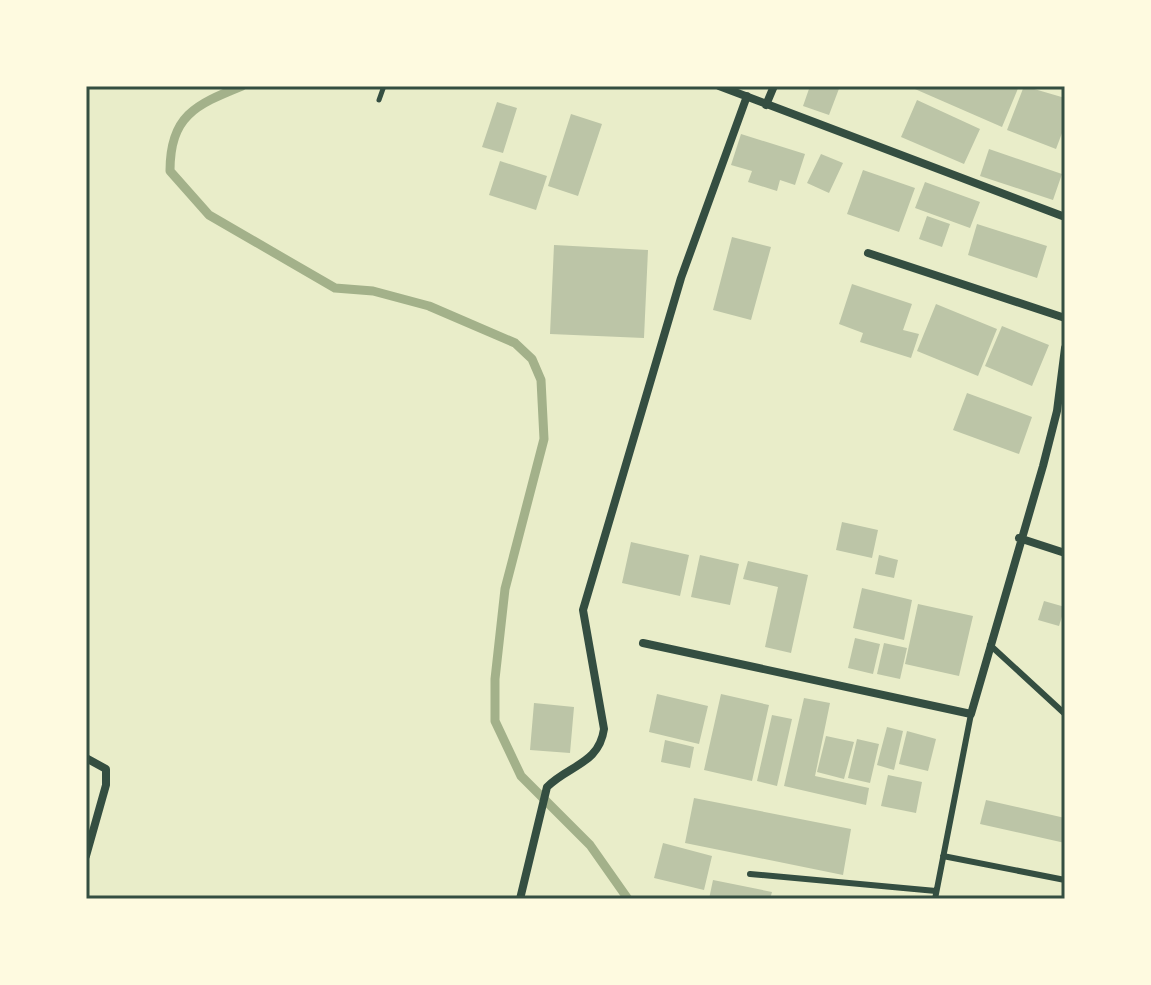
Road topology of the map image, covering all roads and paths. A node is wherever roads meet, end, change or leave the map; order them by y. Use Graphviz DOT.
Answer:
graph roads {
  1 [pos="384,86"];
  2 [pos="719,86"];
  3 [pos="774,86"];
  4 [pos="747,96"];
  5 [pos="379,100"];
  6 [pos="766,105"];
  7 [pos="1065,217"];
  8 [pos="868,253"];
  9 [pos="1065,318"];
  10 [pos="1065,348"];
  11 [pos="1019,538"];
  12 [pos="1065,553"];
  13 [pos="643,643"];
  14 [pos="990,645"];
  15 [pos="971,714"];
  16 [pos="1065,714"];
  17 [pos="86,758"];
  18 [pos="86,856"];
  19 [pos="943,856"];
  20 [pos="750,874"];
  21 [pos="1065,880"];
  22 [pos="936,891"];
  23 [pos="520,899"];
  24 [pos="935,899"];
  1 -- 5 [label="path"];
  2 -- 4 [label="street"];
  3 -- 6 [label="street"];
  4 -- 6 [label="street"];
  4 -- 23 [label="street"];
  6 -- 7 [label="street"];
  8 -- 9 [label="street"];
  10 -- 11 [label="street"];
  11 -- 12 [label="street"];
  11 -- 14 [label="street"];
  13 -- 15 [label="street"];
  14 -- 15 [label="street"];
  14 -- 16 [label="lane"];
  15 -- 19 [label="lane"];
  17 -- 18 [label="street"];
  19 -- 21 [label="lane"];
  19 -- 22 [label="lane"];
  20 -- 22 [label="lane"];
  22 -- 24 [label="lane"];
}
